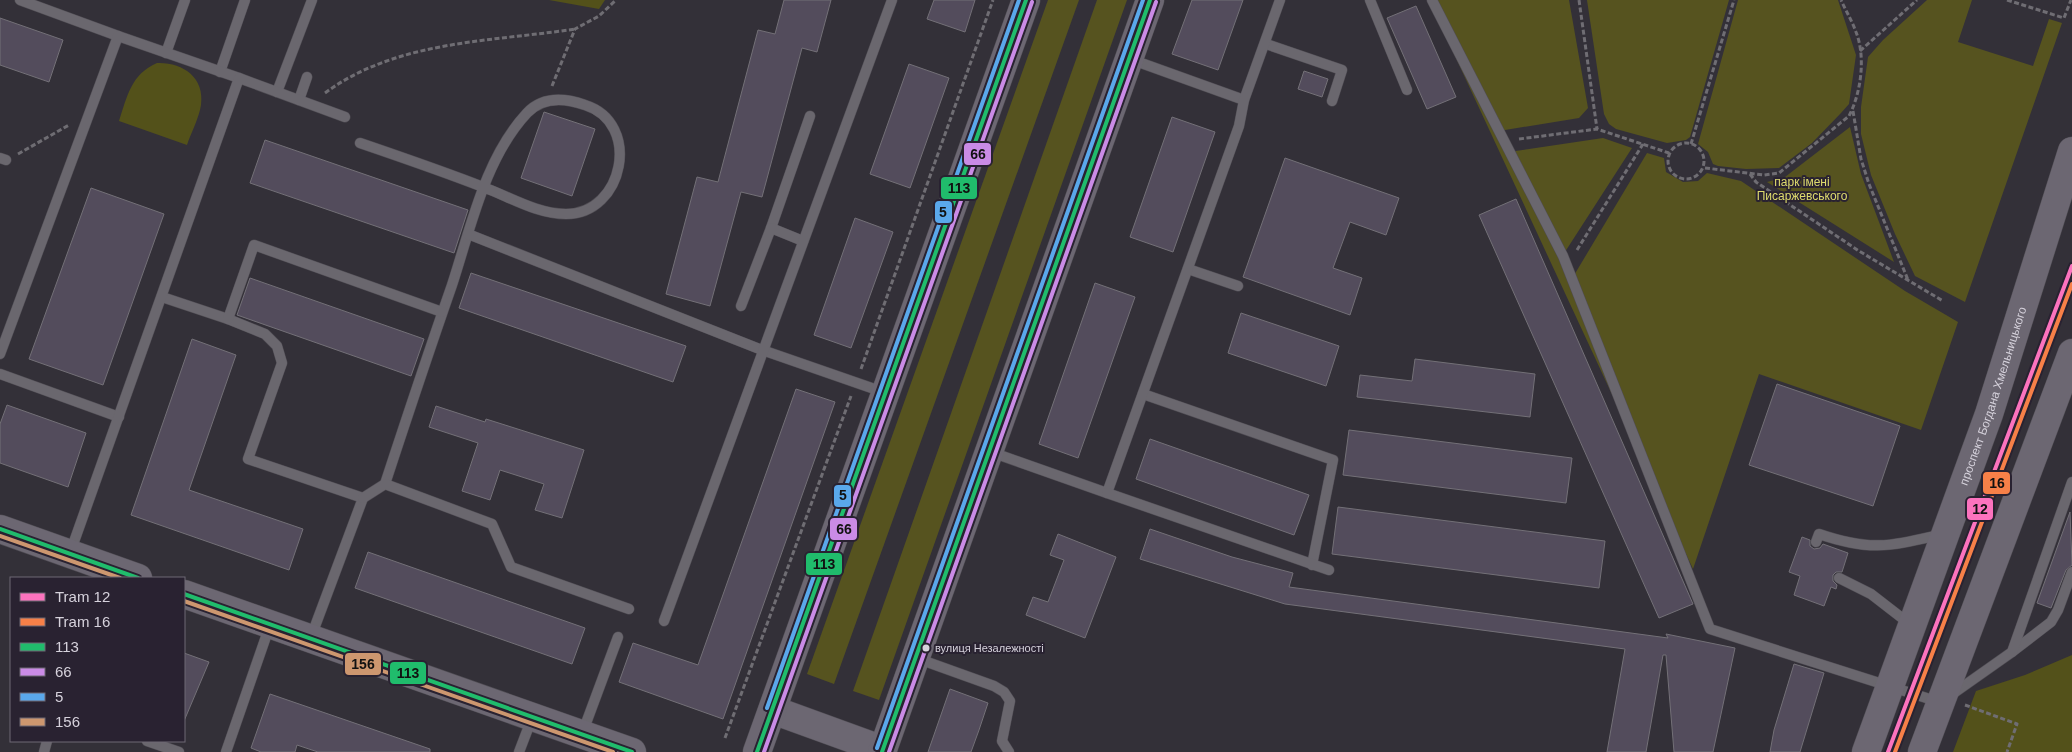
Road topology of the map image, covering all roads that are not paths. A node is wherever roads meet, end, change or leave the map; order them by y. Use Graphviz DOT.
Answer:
graph roads {
  1 [pos="20,0"];
  2 [pos="186,0"];
  3 [pos="245,0"];
  4 [pos="312,0"];
  5 [pos="892,0"];
  6 [pos="1026,0"];
  7 [pos="1150,0"];
  8 [pos="1280,0"];
  9 [pos="1370,0"];
  10 [pos="1432,0"];
  11 [pos="118,36"];
  12 [pos="1266,44"];
  13 [pos="166,53"];
  14 [pos="1129,59"];
  15 [pos="220,72"];
  16 [pos="308,77"];
  17 [pos="239,78"];
  18 [pos="1407,90"];
  19 [pos="277,92"];
  20 [pos="299,100"];
  21 [pos="1244,100"];
  22 [pos="1332,101"];
  23 [pos="810,116"];
  24 [pos="345,117"];
  25 [pos="360,143"];
  26 [pos="2072,151"];
  27 [pos="484,187"];
  28 [pos="771,228"];
  29 [pos="468,234"];
  30 [pos="803,241"];
  31 [pos="1188,269"];
  32 [pos="1238,286"];
  33 [pos="162,297"];
  34 [pos="741,306"];
  35 [pos="442,312"];
  36 [pos="228,319"];
  37 [pos="762,350"];
  38 [pos="0,354"];
  39 [pos="2072,354"];
  40 [pos="0,374"];
  41 [pos="886,394"];
  42 [pos="1143,394"];
  43 [pos="119,417"];
  44 [pos="988,451"];
  45 [pos="2072,482"];
  46 [pos="385,484"];
  47 [pos="1107,493"];
  48 [pos="363,498"];
  49 [pos="0,529"];
  50 [pos="1944,534"];
  51 [pos="1816,542"];
  52 [pos="70,555"];
  53 [pos="1312,565"];
  54 [pos="1329,570"];
  55 [pos="2072,572"];
  56 [pos="135,577"];
  57 [pos="1839,578"];
  58 [pos="185,594"];
  59 [pos="629,609"];
  60 [pos="664,621"];
  61 [pos="270,624"];
  62 [pos="1912,626"];
  63 [pos="311,637"];
  64 [pos="618,637"];
  65 [pos="2012,652"];
  66 [pos="916,658"];
  67 [pos="1892,685"];
  68 [pos="1951,703"];
  69 [pos="773,710"];
  70 [pos="532,717"];
  71 [pos="582,735"];
  72 [pos="150,742"];
  73 [pos="882,751"];
  74 [pos="179,752"];
  75 [pos="226,752"];
  76 [pos="519,752"];
  77 [pos="632,752"];
  78 [pos="757,752"];
  79 [pos="1009,752"];
  80 [pos="1866,752"];
  81 [pos="1922,752"];
  1 -- 11 [label="lane"];
  2 -- 13 [label="lane"];
  3 -- 15 [label="lane"];
  4 -- 19 [label="lane"];
  5 -- 30 [label="lane"];
  6 -- 41 [label="main road"];
  7 -- 14 [label="main road"];
  8 -- 12 [label="lane"];
  9 -- 18 [label="lane"];
  10 -- 67 [label="lane"];
  11 -- 13 [label="lane"];
  11 -- 38 [label="lane"];
  12 -- 21 [label="lane"];
  12 -- 22 [label="lane"];
  13 -- 15 [label="lane"];
  14 -- 21 [label="lane"];
  14 -- 44 [label="main road"];
  15 -- 17 [label="lane"];
  16 -- 20 [label="lane"];
  17 -- 19 [label="lane"];
  17 -- 33 [label="lane"];
  19 -- 20 [label="lane"];
  20 -- 24 [label="lane"];
  21 -- 31 [label="lane"];
  23 -- 28 [label="lane"];
  25 -- 27 [label="lane"];
  26 -- 50 [label="main road, проспект Богдана Хмельницького"];
  27 -- 27 [label="lane"];
  27 -- 29 [label="lane"];
  28 -- 30 [label="lane"];
  28 -- 34 [label="lane"];
  29 -- 35 [label="lane"];
  29 -- 37 [label="lane"];
  30 -- 37 [label="lane"];
  31 -- 32 [label="lane"];
  31 -- 42 [label="lane"];
  33 -- 36 [label="lane"];
  33 -- 43 [label="lane"];
  35 -- 36 [label="lane"];
  35 -- 46 [label="lane"];
  36 -- 48 [label="lane"];
  37 -- 41 [label="lane"];
  37 -- 60 [label="lane"];
  39 -- 68 [label="main road"];
  40 -- 43 [label="lane"];
  41 -- 69 [label="main road"];
  42 -- 47 [label="lane"];
  42 -- 53 [label="lane"];
  43 -- 52 [label="lane"];
  44 -- 47 [label="lane"];
  44 -- 66 [label="main road"];
  45 -- 65 [label="lane"];
  46 -- 48 [label="lane"];
  46 -- 59 [label="lane"];
  47 -- 53 [label="lane"];
  48 -- 63 [label="lane"];
  49 -- 52 [label="main road"];
  50 -- 51 [label="lane"];
  50 -- 62 [label="main road, проспект Богдана Хмельницького"];
  52 -- 56 [label="main road"];
  53 -- 54 [label="lane"];
  55 -- 65 [label="lane"];
  57 -- 62 [label="lane"];
  58 -- 61 [label="main road"];
  61 -- 63 [label="main road"];
  61 -- 75 [label="lane"];
  62 -- 67 [label="main road, проспект Богдана Хмельницького"];
  63 -- 70 [label="main road"];
  64 -- 71 [label="lane"];
  65 -- 68 [label="lane"];
  66 -- 73 [label="main road"];
  66 -- 79 [label="lane"];
  67 -- 68 [label="lane"];
  67 -- 80 [label="main road, проспект Богдана Хмельницького"];
  68 -- 81 [label="main road"];
  69 -- 73 [label="main road"];
  69 -- 78 [label="main road"];
  70 -- 71 [label="main road"];
  70 -- 76 [label="lane"];
  71 -- 77 [label="main road"];
  72 -- 74 [label="lane"];
}
